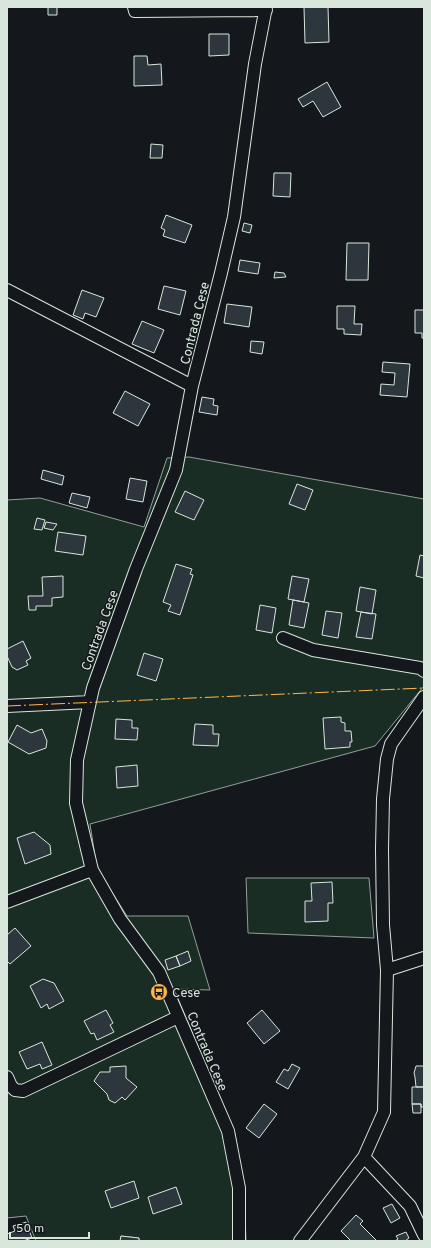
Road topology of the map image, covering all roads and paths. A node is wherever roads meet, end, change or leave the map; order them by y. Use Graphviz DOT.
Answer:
graph roads {
  1 [pos="134,7"];
  2 [pos="266,8"];
  3 [pos="7,290"];
  4 [pos="192,386"];
  5 [pos="283,638"];
  6 [pos="424,671"];
  7 [pos="424,697"];
  8 [pos="90,702"];
  9 [pos="7,706"];
  10 [pos="92,870"];
  11 [pos="7,902"];
  12 [pos="424,958"];
  13 [pos="387,970"];
  14 [pos="178,1017"];
  15 [pos="7,1077"];
  16 [pos="11,1092"];
  17 [pos="364,1158"];
  18 [pos="424,1235"];
  19 [pos="239,1241"];
  20 [pos="300,1241"];
  1 -- 2 [label="street"];
  2 -- 4 [label="street, Contrada Cese"];
  3 -- 4 [label="street"];
  4 -- 8 [label="street, Contrada Cese"];
  5 -- 6 [label="street"];
  7 -- 13 [label="street"];
  8 -- 9 [label="street"];
  8 -- 10 [label="street, Contrada Cese"];
  10 -- 11 [label="street"];
  10 -- 14 [label="street, Contrada Cese"];
  12 -- 13 [label="street"];
  13 -- 17 [label="street"];
  14 -- 16 [label="street"];
  14 -- 19 [label="street, Contrada Cese"];
  15 -- 16 [label="street"];
  17 -- 18 [label="street"];
  17 -- 20 [label="street"];
}
